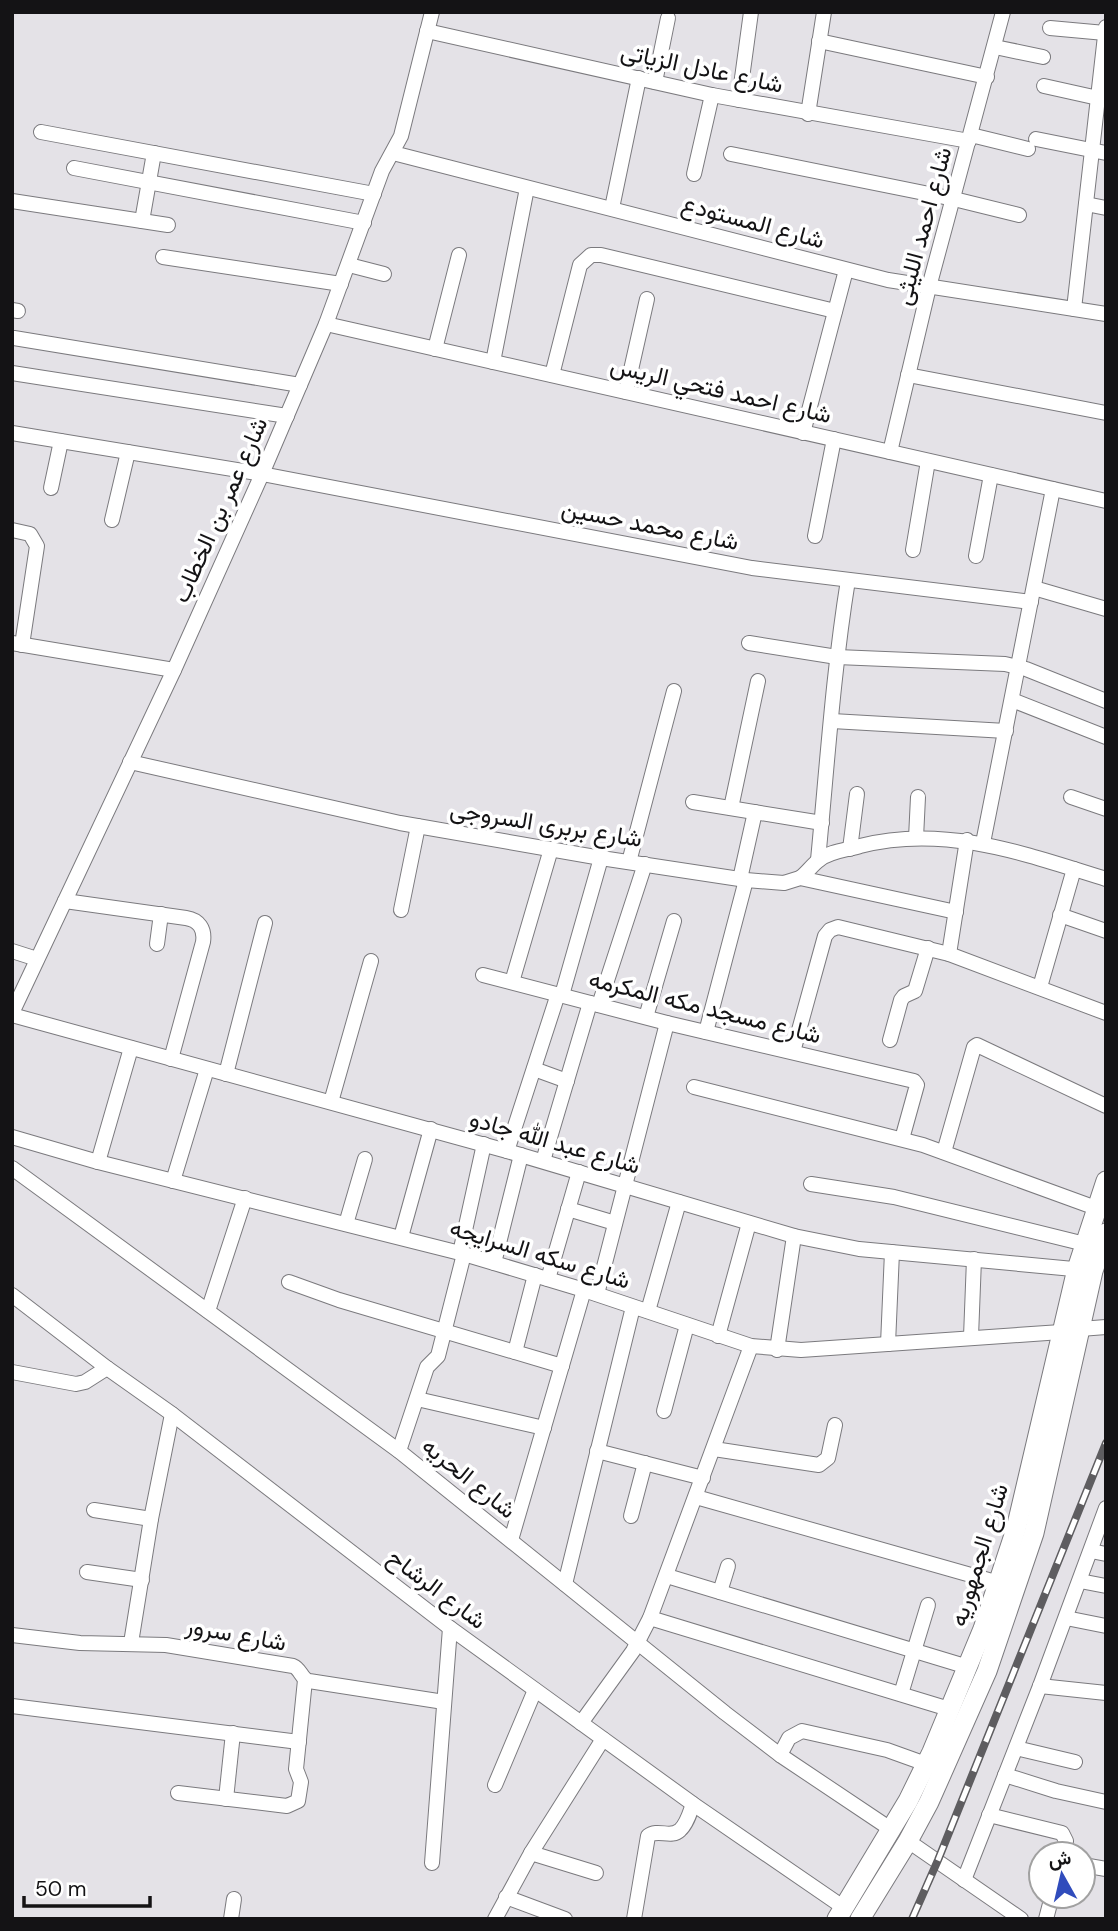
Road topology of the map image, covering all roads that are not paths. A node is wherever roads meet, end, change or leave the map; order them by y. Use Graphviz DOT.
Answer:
graph roads {
  1 [pos="432,12"];
  2 [pos="751,12"];
  3 [pos="824,12"];
  4 [pos="1002,12"];
  5 [pos="668,18"];
  6 [pos="1050,28"];
  7 [pos="427,31"];
  8 [pos="1105,35"];
  9 [pos="819,41"];
  10 [pos="995,47"];
  11 [pos="1044,57"];
  12 [pos="987,77"];
  13 [pos="639,78"];
  14 [pos="655,82"];
  15 [pos="1044,86"];
  16 [pos="712,95"];
  17 [pos="739,100"];
  18 [pos="1100,104"];
  19 [pos="808,114"];
  20 [pos="41,132"];
  21 [pos="970,138"];
  22 [pos="1099,151"];
  23 [pos="154,153"];
  24 [pos="393,153"];
  25 [pos="731,154"];
  26 [pos="74,168"];
  27 [pos="694,174"];
  28 [pos="149,183"];
  29 [pos="527,188"];
  30 [pos="374,194"];
  31 [pos="954,199"];
  32 [pos="12,201"];
  33 [pos="1086,204"];
  34 [pos="612,208"];
  35 [pos="1106,208"];
  36 [pos="1019,215"];
  37 [pos="142,221"];
  38 [pos="364,223"];
  39 [pos="168,225"];
  40 [pos="459,255"];
  41 [pos="163,257"];
  42 [pos="349,265"];
  43 [pos="846,270"];
  44 [pos="384,274"];
  45 [pos="341,284"];
  46 [pos="929,287"];
  47 [pos="647,299"];
  48 [pos="1074,309"];
  49 [pos="835,311"];
  50 [pos="1106,314"];
  51 [pos="326,324"];
  52 [pos="14,338"];
  53 [pos="435,349"];
  54 [pos="493,362"];
  55 [pos="12,373"];
  56 [pos="908,374"];
  57 [pos="552,375"];
  58 [pos="300,385"];
  59 [pos="626,392"];
  60 [pos="1106,413"];
  61 [pos="286,416"];
  62 [pos="803,432"];
  63 [pos="12,433"];
  64 [pos="834,439"];
  65 [pos="61,441"];
  66 [pos="128,452"];
  67 [pos="890,452"];
  68 [pos="928,460"];
  69 [pos="262,474"];
  70 [pos="991,475"];
  71 [pos="51,488"];
  72 [pos="1054,489"];
  73 [pos="1106,501"];
  74 [pos="112,520"];
  75 [pos="12,530"];
  76 [pos="815,536"];
  77 [pos="913,550"];
  78 [pos="976,556"];
  79 [pos="848,580"];
  80 [pos="1033,595"];
  81 [pos="1106,609"];
  82 [pos="749,643"];
  83 [pos="17,644"];
  84 [pos="837,657"];
  85 [pos="1018,666"];
  86 [pos="174,670"];
  87 [pos="758,681"];
  88 [pos="674,691"];
  89 [pos="1012,700"];
  90 [pos="1106,701"];
  91 [pos="832,721"];
  92 [pos="1006,731"];
  93 [pos="1106,737"];
  94 [pos="130,762"];
  95 [pos="857,794"];
  96 [pos="918,797"];
  97 [pos="1071,797"];
  98 [pos="693,802"];
  99 [pos="731,808"];
  100 [pos="1106,809"];
  101 [pos="755,812"];
  102 [pos="822,823"];
  103 [pos="418,826"];
  104 [pos="916,838"];
  105 [pos="967,840"];
  106 [pos="983,843"];
  107 [pos="551,849"];
  108 [pos="850,849"];
  109 [pos="601,858"];
  110 [pos="818,860"];
  111 [pos="629,862"];
  112 [pos="645,864"];
  113 [pos="1074,869"];
  114 [pos="800,878"];
  115 [pos="743,879"];
  116 [pos="1106,879"];
  117 [pos="65,901"];
  118 [pos="401,910"];
  119 [pos="956,912"];
  120 [pos="161,914"];
  121 [pos="1060,915"];
  122 [pos="674,921"];
  123 [pos="265,923"];
  124 [pos="1106,931"];
  125 [pos="157,944"];
  126 [pos="928,948"];
  127 [pos="12,951"];
  128 [pos="949,954"];
  129 [pos="37,960"];
  130 [pos="371,961"];
  131 [pos="483,975"];
  132 [pos="512,982"];
  133 [pos="1040,987"];
  134 [pos="560,995"];
  135 [pos="595,1004"];
  136 [pos="13,1011"];
  137 [pos="1106,1013"];
  138 [pos="646,1017"];
  139 [pos="667,1023"];
  140 [pos="706,1031"];
  141 [pos="890,1040"];
  142 [pos="131,1048"];
  143 [pos="793,1052"];
  144 [pos="170,1059"];
  145 [pos="207,1069"];
  146 [pos="534,1069"];
  147 [pos="226,1074"];
  148 [pos="567,1081"];
  149 [pos="694,1087"];
  150 [pos="331,1102"];
  151 [pos="1106,1106"];
  152 [pos="431,1129"];
  153 [pos="12,1137"];
  154 [pos="902,1139"];
  155 [pos="484,1144"];
  156 [pos="944,1152"];
  157 [pos="514,1153"];
  158 [pos="365,1158"];
  159 [pos="543,1161"];
  160 [pos="98,1162"];
  161 [pos="12,1168"];
  162 [pos="579,1172"];
  163 [pos="173,1181"];
  164 [pos="1106,1181"];
  165 [pos="811,1184"];
  166 [pos="625,1186"];
  167 [pos="245,1198"];
  168 [pos="679,1202"];
  169 [pos="1096,1208"];
  170 [pos="568,1209"];
  171 [pos="615,1223"];
  172 [pos="749,1223"];
  173 [pos="346,1224"];
  174 [pos="1106,1233"];
  175 [pos="794,1236"];
  176 [pos="401,1237"];
  177 [pos="1085,1244"];
  178 [pos="892,1252"];
  179 [pos="462,1254"];
  180 [pos="974,1259"];
  181 [pos="494,1263"];
  182 [pos="1085,1270"];
  183 [pos="541,1277"];
  184 [pos="289,1282"];
  185 [pos="590,1292"];
  186 [pos="12,1295"];
  187 [pos="633,1307"];
  188 [pos="208,1311"];
  189 [pos="648,1311"];
  190 [pos="687,1325"];
  191 [pos="1106,1327"];
  192 [pos="1071,1330"];
  193 [pos="445,1332"];
  194 [pos="718,1336"];
  195 [pos="971,1337"];
  196 [pos="888,1344"];
  197 [pos="751,1346"];
  198 [pos="777,1349"];
  199 [pos="515,1352"];
  200 [pos="562,1366"];
  201 [pos="107,1368"];
  202 [pos="12,1371"];
  203 [pos="417,1399"];
  204 [pos="664,1411"];
  205 [pos="172,1414"];
  206 [pos="835,1425"];
  207 [pos="544,1428"];
  208 [pos="713,1449"];
  209 [pos="399,1451"];
  210 [pos="597,1451"];
  211 [pos="645,1463"];
  212 [pos="703,1478"];
  213 [pos="696,1497"];
  214 [pos="1106,1508"];
  215 [pos="94,1510"];
  216 [pos="631,1516"];
  217 [pos="151,1519"];
  218 [pos="511,1540"];
  219 [pos="1099,1553"];
  220 [pos="728,1566"];
  221 [pos="87,1572"];
  222 [pos="667,1576"];
  223 [pos="142,1580"];
  224 [pos="1080,1581"];
  225 [pos="999,1583"];
  226 [pos="565,1584"];
  227 [pos="1106,1586"];
  228 [pos="720,1592"];
  229 [pos="928,1605"];
  230 [pos="650,1618"];
  231 [pos="1066,1618"];
  232 [pos="1106,1626"];
  233 [pos="450,1628"];
  234 [pos="12,1635"];
  235 [pos="131,1643"];
  236 [pos="636,1647"];
  237 [pos="914,1650"];
  238 [pos="968,1667"];
  239 [pos="305,1679"];
  240 [pos="1040,1686"];
  241 [pos="535,1690"];
  242 [pos="901,1693"];
  243 [pos="1106,1693"];
  244 [pos="444,1702"];
  245 [pos="12,1706"];
  246 [pos="949,1709"];
  247 [pos="580,1723"];
  248 [pos="233,1734"];
  249 [pos="603,1739"];
  250 [pos="299,1742"];
  251 [pos="1016,1748"];
  252 [pos="780,1755"];
  253 [pos="1075,1762"];
  254 [pos="926,1764"];
  255 [pos="1005,1775"];
  256 [pos="495,1785"];
  257 [pos="177,1793"];
  258 [pos="226,1799"];
  259 [pos="1106,1802"];
  260 [pos="693,1804"];
  261 [pos="989,1815"];
  262 [pos="900,1835"];
  263 [pos="1064,1840"];
  264 [pos="530,1853"];
  265 [pos="432,1863"];
  266 [pos="596,1873"];
  267 [pos="964,1880"];
  268 [pos="506,1897"];
  269 [pos="234,1899"];
  270 [pos="840,1913"];
  271 [pos="231,1919"];
  272 [pos="495,1919"];
  273 [pos="565,1919"];
  274 [pos="634,1919"];
  275 [pos="860,1919"];
  276 [pos="1021,1919"];
  1 -- 7 [label="street, شارع عمر بن الخطاب"];
  2 -- 17 [label="street"];
  3 -- 9 [label="street"];
  4 -- 10 [label="street, شارع احمد الليثى"];
  5 -- 14 [label="street"];
  6 -- 8 [label="street"];
  7 -- 13 [label="street, شارع عادل الزياتى"];
  7 -- 24 [label="street, شارع عمر بن الخطاب"];
  8 -- 18 [label="street"];
  9 -- 12 [label="street"];
  9 -- 19 [label="street"];
  10 -- 11 [label="street"];
  10 -- 12 [label="street, شارع احمد الليثى"];
  12 -- 21 [label="street, شارع احمد الليثى"];
  13 -- 14 [label="street, شارع عادل الزياتى"];
  13 -- 34 [label="street"];
  14 -- 16 [label="street, شارع عادل الزياتى"];
  15 -- 18 [label="street"];
  16 -- 17 [label="street, شارع عادل الزياتى"];
  16 -- 27 [label="street"];
  17 -- 19 [label="street, شارع عادل الزياتى"];
  18 -- 22 [label="street"];
  19 -- 21 [label="street, شارع عادل الزياتى"];
  20 -- 23 [label="street"];
  21 -- 22 [label="street, شارع عادل الزياتى"];
  21 -- 31 [label="street, شارع احمد الليثى"];
  22 -- 33 [label="street"];
  23 -- 28 [label="street"];
  23 -- 30 [label="street"];
  24 -- 29 [label="street, شارع المستودع"];
  24 -- 30 [label="street, شارع عمر بن الخطاب"];
  25 -- 31 [label="street"];
  26 -- 28 [label="street"];
  28 -- 37 [label="street"];
  28 -- 38 [label="street"];
  29 -- 34 [label="street, شارع المستودع"];
  29 -- 54 [label="street"];
  30 -- 38 [label="street, شارع عمر بن الخطاب"];
  31 -- 36 [label="street"];
  31 -- 46 [label="street, شارع احمد الليثى"];
  32 -- 37 [label="street"];
  33 -- 35 [label="street"];
  33 -- 48 [label="street"];
  34 -- 43 [label="street, شارع المستودع"];
  37 -- 39 [label="street"];
  38 -- 42 [label="street, شارع عمر بن الخطاب"];
  40 -- 53 [label="street"];
  41 -- 45 [label="street"];
  42 -- 44 [label="street"];
  42 -- 45 [label="street, شارع عمر بن الخطاب"];
  43 -- 46 [label="street, شارع المستودع"];
  43 -- 49 [label="street"];
  45 -- 51 [label="street, شارع عمر بن الخطاب"];
  46 -- 48 [label="street, شارع المستودع"];
  46 -- 56 [label="street, شارع احمد الليثى"];
  47 -- 59 [label="street"];
  48 -- 50 [label="street, شارع المستودع"];
  49 -- 57 [label="street"];
  49 -- 62 [label="street"];
  51 -- 53 [label="street, شارع احمد فتحي الريس"];
  51 -- 58 [label="street, شارع عمر بن الخطاب"];
  52 -- 58 [label="street"];
  53 -- 54 [label="street, شارع احمد فتحي الريس"];
  54 -- 57 [label="street, شارع احمد فتحي الريس"];
  55 -- 61 [label="street"];
  56 -- 60 [label="street"];
  56 -- 67 [label="street, شارع احمد الليثى"];
  57 -- 59 [label="street, شارع احمد فتحي الريس"];
  58 -- 61 [label="street, شارع عمر بن الخطاب"];
  59 -- 62 [label="street, شارع احمد فتحي الريس"];
  61 -- 69 [label="street, شارع عمر بن الخطاب"];
  62 -- 64 [label="street, شارع احمد فتحي الريس"];
  63 -- 65 [label="street, شارع محمد حسين"];
  64 -- 67 [label="street, شارع احمد فتحي الريس"];
  64 -- 76 [label="street"];
  65 -- 66 [label="street, شارع محمد حسين"];
  65 -- 71 [label="street"];
  66 -- 69 [label="street, شارع محمد حسين"];
  66 -- 74 [label="street"];
  67 -- 68 [label="street, شارع احمد فتحي الريس"];
  68 -- 70 [label="street, شارع احمد فتحي الريس"];
  68 -- 77 [label="street"];
  69 -- 79 [label="street, شارع محمد حسين"];
  69 -- 86 [label="street, شارع عمر بن الخطاب"];
  70 -- 72 [label="street, شارع احمد فتحي الريس"];
  70 -- 78 [label="street"];
  72 -- 73 [label="street, شارع احمد فتحي الريس"];
  72 -- 80 [label="street"];
  75 -- 83 [label="street"];
  79 -- 80 [label="street, شارع محمد حسين"];
  79 -- 84 [label="street"];
  80 -- 81 [label="street, شارع محمد حسين"];
  80 -- 85 [label="street"];
  82 -- 84 [label="street"];
  83 -- 86 [label="street"];
  84 -- 85 [label="street"];
  84 -- 91 [label="street"];
  85 -- 89 [label="street"];
  85 -- 90 [label="street"];
  86 -- 94 [label="street, شارع عمر بن الخطاب"];
  87 -- 99 [label="street"];
  88 -- 111 [label="street"];
  89 -- 92 [label="street"];
  89 -- 93 [label="street"];
  91 -- 92 [label="street"];
  91 -- 102 [label="street"];
  92 -- 106 [label="street"];
  94 -- 103 [label="street, شارع بربرى السروجى"];
  94 -- 117 [label="street, شارع عمر بن الخطاب"];
  95 -- 108 [label="street"];
  96 -- 104 [label="street"];
  97 -- 100 [label="street"];
  98 -- 99 [label="street"];
  99 -- 101 [label="street"];
  101 -- 102 [label="street"];
  101 -- 115 [label="street"];
  102 -- 110 [label="street"];
  103 -- 107 [label="street, شارع بربرى السروجى"];
  103 -- 118 [label="street"];
  104 -- 105 [label="street"];
  104 -- 108 [label="street"];
  105 -- 106 [label="street"];
  105 -- 119 [label="street"];
  106 -- 113 [label="street"];
  107 -- 109 [label="street, شارع بربرى السروجى"];
  107 -- 132 [label="street"];
  108 -- 110 [label="street"];
  109 -- 111 [label="street, شارع بربرى السروجى"];
  109 -- 134 [label="street"];
  110 -- 114 [label="street"];
  111 -- 112 [label="street, شارع بربرى السروجى"];
  112 -- 115 [label="street, شارع بربرى السروجى"];
  112 -- 135 [label="street"];
  113 -- 116 [label="street"];
  113 -- 121 [label="street"];
  114 -- 115 [label="street, شارع بربرى السروجى"];
  114 -- 119 [label="street, شارع بربرى السروجى"];
  115 -- 140 [label="street"];
  117 -- 120 [label="street"];
  117 -- 129 [label="street, شارع عمر بن الخطاب"];
  119 -- 128 [label="street"];
  120 -- 125 [label="street"];
  120 -- 144 [label="street"];
  121 -- 124 [label="street"];
  121 -- 133 [label="street"];
  122 -- 138 [label="street"];
  123 -- 147 [label="street"];
  126 -- 128 [label="street"];
  126 -- 141 [label="street"];
  126 -- 143 [label="street"];
  127 -- 129 [label="street"];
  128 -- 133 [label="street"];
  129 -- 136 [label="street, شارع عمر بن الخطاب"];
  130 -- 150 [label="street"];
  131 -- 132 [label="street, شارع مسجد مكه المكرمه"];
  132 -- 134 [label="street, شارع مسجد مكه المكرمه"];
  133 -- 137 [label="street"];
  134 -- 135 [label="street, شارع مسجد مكه المكرمه"];
  134 -- 146 [label="street"];
  135 -- 138 [label="street, شارع مسجد مكه المكرمه"];
  135 -- 148 [label="street"];
  136 -- 142 [label="street, شارع عبد الله جادو"];
  138 -- 139 [label="street, شارع مسجد مكه المكرمه"];
  139 -- 140 [label="street, شارع مسجد مكه المكرمه"];
  139 -- 166 [label="street"];
  140 -- 143 [label="street, شارع مسجد مكه المكرمه"];
  142 -- 144 [label="street, شارع عبد الله جادو"];
  142 -- 160 [label="street"];
  143 -- 154 [label="street, شارع مسجد مكه المكرمه"];
  144 -- 145 [label="street, شارع عبد الله جادو"];
  145 -- 147 [label="street, شارع عبد الله جادو"];
  145 -- 163 [label="street"];
  146 -- 148 [label="street"];
  146 -- 157 [label="street"];
  147 -- 150 [label="street, شارع عبد الله جادو"];
  148 -- 159 [label="street"];
  149 -- 154 [label="street"];
  150 -- 152 [label="street, شارع عبد الله جادو"];
  151 -- 156 [label="street"];
  152 -- 155 [label="street, شارع عبد الله جادو"];
  152 -- 176 [label="street"];
  153 -- 160 [label="street, شارع سكه السرايجه"];
  154 -- 156 [label="street"];
  155 -- 157 [label="street, شارع عبد الله جادو"];
  155 -- 179 [label="street"];
  156 -- 169 [label="street"];
  157 -- 159 [label="street, شارع عبد الله جادو"];
  157 -- 181 [label="street"];
  158 -- 173 [label="street"];
  159 -- 162 [label="street, شارع عبد الله جادو"];
  160 -- 163 [label="street, شارع سكه السرايجه"];
  161 -- 188 [label="street, شارع الحريه"];
  162 -- 166 [label="street, شارع عبد الله جادو"];
  162 -- 170 [label="street"];
  163 -- 167 [label="street, شارع سكه السرايجه"];
  164 -- 169 [label="main road, شارع الجمهوريه"];
  165 -- 177 [label="street"];
  166 -- 168 [label="street, شارع عبد الله جادو"];
  166 -- 171 [label="street"];
  167 -- 173 [label="street, شارع سكه السرايجه"];
  167 -- 188 [label="street"];
  168 -- 172 [label="street, شارع عبد الله جادو"];
  168 -- 189 [label="street"];
  169 -- 177 [label="main road, شارع الجمهوريه"];
  170 -- 171 [label="street"];
  170 -- 183 [label="street"];
  171 -- 185 [label="street"];
  172 -- 175 [label="street, شارع عبد الله جادو"];
  172 -- 194 [label="street"];
  173 -- 176 [label="street, شارع سكه السرايجه"];
  174 -- 182 [label="main road, شارع الجمهوريه"];
  175 -- 178 [label="street, شارع عبد الله جادو"];
  175 -- 198 [label="street"];
  176 -- 179 [label="street, شارع سكه السرايجه"];
  177 -- 182 [label="main road, شارع الجمهوريه"];
  178 -- 180 [label="street, شارع عبد الله جادو"];
  178 -- 196 [label="street"];
  179 -- 181 [label="street, شارع سكه السرايجه"];
  179 -- 193 [label="street"];
  180 -- 182 [label="street, شارع عبد الله جادو"];
  180 -- 195 [label="street"];
  181 -- 183 [label="street, شارع سكه السرايجه"];
  182 -- 192 [label="main road, شارع الجمهوريه"];
  183 -- 185 [label="street, شارع سكه السرايجه"];
  183 -- 199 [label="street"];
  184 -- 193 [label="street"];
  185 -- 187 [label="street, شارع سكه السرايجه"];
  185 -- 200 [label="street"];
  186 -- 201 [label="street, شارع الرشاح"];
  187 -- 189 [label="street, شارع سكه السرايجه"];
  187 -- 210 [label="street"];
  188 -- 209 [label="street, شارع الحريه"];
  189 -- 190 [label="street, شارع سكه السرايجه"];
  190 -- 194 [label="street, شارع سكه السرايجه"];
  190 -- 204 [label="street"];
  191 -- 192 [label="street, شارع سكه السرايجه"];
  192 -- 195 [label="street, شارع سكه السرايجه"];
  192 -- 225 [label="main road, شارع الجمهوريه"];
  192 -- 262 [label="main road, شارع الجمهوريه"];
  193 -- 199 [label="street"];
  193 -- 203 [label="street"];
  194 -- 197 [label="street, شارع سكه السرايجه"];
  195 -- 196 [label="street, شارع سكه السرايجه"];
  196 -- 198 [label="street, شارع سكه السرايجه"];
  197 -- 198 [label="street, شارع سكه السرايجه"];
  197 -- 208 [label="street"];
  199 -- 200 [label="street"];
  200 -- 207 [label="street"];
  201 -- 202 [label="street"];
  201 -- 205 [label="street, شارع الرشاح"];
  203 -- 207 [label="street"];
  203 -- 209 [label="street"];
  205 -- 217 [label="street"];
  205 -- 233 [label="street, شارع الرشاح"];
  206 -- 208 [label="street"];
  207 -- 218 [label="street"];
  208 -- 212 [label="street"];
  209 -- 218 [label="street, شارع الحريه"];
  210 -- 211 [label="street"];
  210 -- 226 [label="street"];
  211 -- 212 [label="street"];
  211 -- 216 [label="street"];
  212 -- 213 [label="street"];
  213 -- 222 [label="street"];
  213 -- 225 [label="street"];
  214 -- 219 [label="street"];
  215 -- 217 [label="street"];
  217 -- 223 [label="street"];
  218 -- 226 [label="street, شارع الحريه"];
  219 -- 224 [label="street"];
  220 -- 228 [label="street"];
  221 -- 223 [label="street"];
  222 -- 228 [label="street"];
  222 -- 230 [label="street"];
  223 -- 235 [label="street"];
  224 -- 227 [label="street"];
  224 -- 231 [label="street"];
  225 -- 238 [label="main road, شارع الجمهوريه"];
  226 -- 236 [label="street, شارع الحريه"];
  228 -- 237 [label="street"];
  229 -- 237 [label="street"];
  230 -- 236 [label="street"];
  230 -- 242 [label="street"];
  231 -- 232 [label="street"];
  231 -- 240 [label="street"];
  233 -- 241 [label="street, شارع الرشاح"];
  233 -- 244 [label="street"];
  234 -- 235 [label="street, شارع سرور"];
  235 -- 239 [label="street, شارع سرور"];
  236 -- 247 [label="street"];
  236 -- 252 [label="street, شارع الحريه"];
  237 -- 238 [label="street"];
  237 -- 242 [label="street"];
  238 -- 246 [label="main road, شارع الجمهوريه"];
  239 -- 244 [label="street, شارع سرور"];
  239 -- 250 [label="street"];
  240 -- 243 [label="street"];
  240 -- 251 [label="street"];
  241 -- 247 [label="street, شارع الرشاح"];
  241 -- 256 [label="street"];
  242 -- 246 [label="street"];
  244 -- 265 [label="street"];
  245 -- 248 [label="street"];
  246 -- 254 [label="main road, شارع الجمهوريه"];
  247 -- 249 [label="street, شارع الرشاح"];
  248 -- 250 [label="street"];
  248 -- 258 [label="street"];
  249 -- 260 [label="street, شارع الرشاح"];
  249 -- 264 [label="street"];
  250 -- 258 [label="street"];
  251 -- 253 [label="street"];
  251 -- 255 [label="street"];
  252 -- 254 [label="street"];
  252 -- 262 [label="street, شارع الحريه"];
  254 -- 262 [label="main road, شارع الجمهوريه"];
  255 -- 259 [label="street"];
  255 -- 261 [label="street"];
  257 -- 258 [label="street"];
  260 -- 270 [label="street, شارع الرشاح"];
  260 -- 274 [label="street"];
  261 -- 263 [label="street"];
  261 -- 267 [label="street"];
  262 -- 267 [label="street, شارع الحريه"];
  262 -- 270 [label="main road, شارع الجمهوريه"];
  262 -- 275 [label="main road, شارع الجمهوريه"];
  264 -- 266 [label="street"];
  264 -- 268 [label="street"];
  267 -- 276 [label="street, شارع الحريه"];
  268 -- 272 [label="street"];
  268 -- 273 [label="street"];
  269 -- 271 [label="street"];
}
